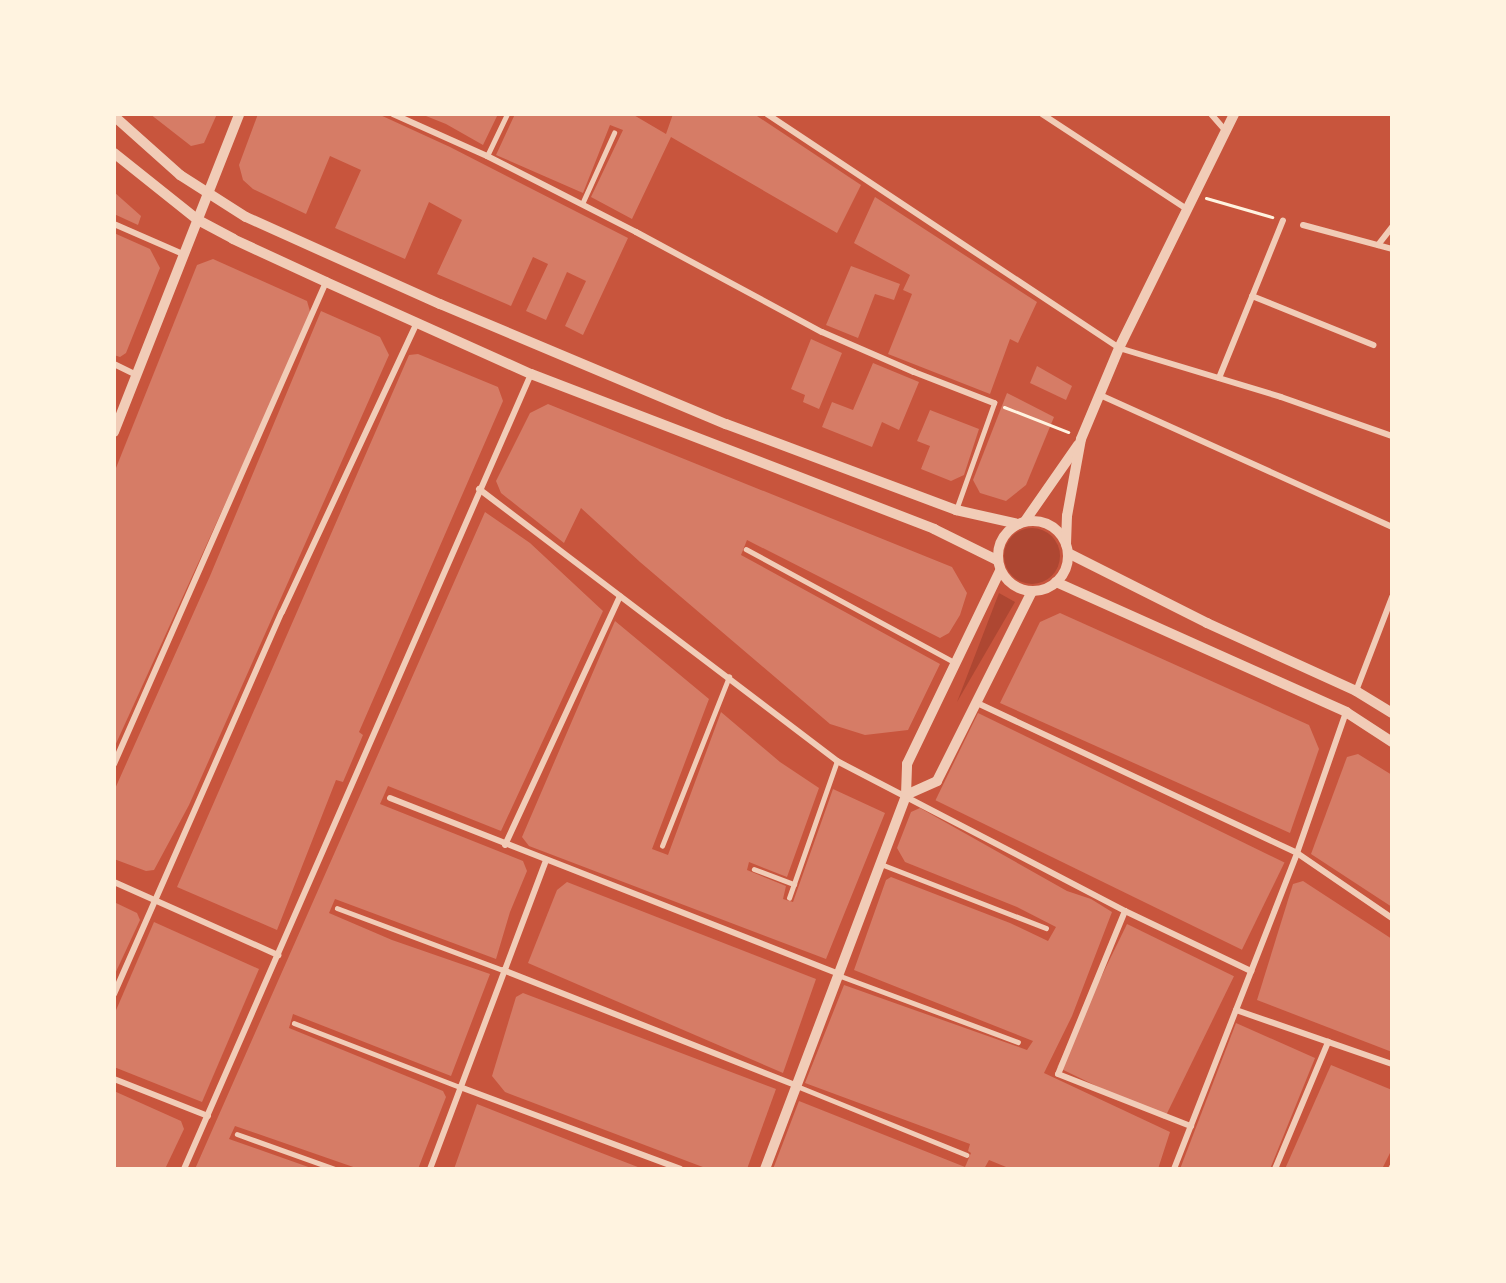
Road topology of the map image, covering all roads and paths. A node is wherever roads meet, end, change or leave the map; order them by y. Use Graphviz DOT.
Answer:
graph roads {
  1 [pos="239,114"];
  2 [pos="393,114"];
  3 [pos="507,114"];
  4 [pos="767,114"];
  5 [pos="1042,114"];
  6 [pos="1210,114"];
  7 [pos="1234,114"];
  8 [pos="114,116"];
  9 [pos="1226,130"];
  10 [pos="614,133"];
  11 [pos="114,153"];
  12 [pos="487,156"];
  13 [pos="208,194"];
  14 [pos="1196,195"];
  15 [pos="582,204"];
  16 [pos="1188,210"];
  17 [pos="198,220"];
  18 [pos="1284,220"];
  19 [pos="114,224"];
  20 [pos="1303,225"];
  21 [pos="1392,226"];
  22 [pos="1378,245"];
  23 [pos="1392,249"];
  24 [pos="183,254"];
  25 [pos="326,282"];
  26 [pos="1252,296"];
  27 [pos="417,323"];
  28 [pos="1373,345"];
  29 [pos="1119,348"];
  30 [pos="114,364"];
  31 [pos="531,374"];
  32 [pos="137,375"];
  33 [pos="1219,378"];
  34 [pos="1100,395"];
  35 [pos="994,403"];
  36 [pos="114,432"];
  37 [pos="1392,436"];
  38 [pos="1082,440"];
  39 [pos="479,489"];
  40 [pos="956,510"];
  41 [pos="1022,523"];
  42 [pos="1392,527"];
  43 [pos="746,549"];
  44 [pos="1067,549"];
  45 [pos="999,565"];
  46 [pos="1056,582"];
  47 [pos="1032,591"];
  48 [pos="620,596"];
  49 [pos="1392,597"];
  50 [pos="956,663"];
  51 [pos="729,677"];
  52 [pos="1356,691"];
  53 [pos="975,701"];
  54 [pos="1346,712"];
  55 [pos="1392,713"];
  56 [pos="1392,742"];
  57 [pos="837,761"];
  58 [pos="114,764"];
  59 [pos="906,795"];
  60 [pos="390,798"];
  61 [pos="505,845"];
  62 [pos="662,846"];
  63 [pos="1297,853"];
  64 [pos="546,860"];
  65 [pos="880,863"];
  66 [pos="754,869"];
  67 [pos="114,882"];
  68 [pos="794,884"];
  69 [pos="789,898"];
  70 [pos="155,901"];
  71 [pos="338,908"];
  72 [pos="1125,911"];
  73 [pos="1392,918"];
  74 [pos="1046,928"];
  75 [pos="278,955"];
  76 [pos="503,970"];
  77 [pos="1251,971"];
  78 [pos="838,975"];
  79 [pos="114,994"];
  80 [pos="1236,1010"];
  81 [pos="294,1023"];
  82 [pos="1018,1042"];
  83 [pos="1328,1042"];
  84 [pos="1392,1064"];
  85 [pos="114,1079"];
  86 [pos="797,1086"];
  87 [pos="460,1088"];
  88 [pos="208,1116"];
  89 [pos="1191,1126"];
  90 [pos="237,1134"];
  91 [pos="967,1155"];
  92 [pos="184,1169"];
  93 [pos="334,1169"];
  94 [pos="430,1169"];
  95 [pos="680,1169"];
  96 [pos="765,1169"];
  97 [pos="1174,1169"];
  98 [pos="1275,1169"];
  1 -- 13 [label="street"];
  2 -- 12 [label="street"];
  3 -- 12 [label="lane"];
  4 -- 29 [label="street"];
  5 -- 16 [label="street"];
  6 -- 9 [label="street"];
  7 -- 9 [label="street"];
  8 -- 13 [label="street"];
  9 -- 14 [label="street"];
  10 -- 15 [label="lane"];
  11 -- 17 [label="street"];
  12 -- 15 [label="street"];
  13 -- 17 [label="street"];
  13 -- 40 [label="street"];
  14 -- 16 [label="street"];
  14 -- 18 [label="path"];
  15 -- 35 [label="street"];
  16 -- 29 [label="street"];
  17 -- 24 [label="street"];
  17 -- 25 [label="street"];
  18 -- 26 [label="street"];
  19 -- 24 [label="street"];
  20 -- 22 [label="street"];
  21 -- 22 [label="street"];
  22 -- 23 [label="street"];
  24 -- 32 [label="street"];
  25 -- 27 [label="street"];
  25 -- 58 [label="street"];
  26 -- 28 [label="street"];
  26 -- 33 [label="street"];
  27 -- 31 [label="street"];
  27 -- 70 [label="street"];
  29 -- 33 [label="street"];
  29 -- 34 [label="street"];
  30 -- 32 [label="street"];
  31 -- 39 [label="street"];
  31 -- 45 [label="street"];
  32 -- 36 [label="street"];
  33 -- 37 [label="street"];
  34 -- 38 [label="street"];
  34 -- 42 [label="street"];
  35 -- 38 [label="path"];
  35 -- 40 [label="lane"];
  38 -- 41 [label="street"];
  38 -- 44 [label="street"];
  39 -- 48 [label="street"];
  39 -- 75 [label="street"];
  40 -- 41 [label="street"];
  41 -- 44 [label="street"];
  41 -- 45 [label="street"];
  43 -- 50 [label="lane"];
  44 -- 46 [label="street"];
  44 -- 52 [label="street"];
  45 -- 47 [label="street"];
  45 -- 50 [label="street"];
  46 -- 47 [label="street"];
  46 -- 54 [label="street"];
  47 -- 53 [label="street"];
  48 -- 51 [label="street"];
  48 -- 61 [label="street"];
  49 -- 52 [label="street"];
  50 -- 59 [label="street"];
  51 -- 57 [label="street"];
  51 -- 62 [label="lane"];
  52 -- 55 [label="street"];
  53 -- 59 [label="street"];
  53 -- 63 [label="street"];
  54 -- 56 [label="street"];
  54 -- 63 [label="street"];
  57 -- 59 [label="street"];
  57 -- 68 [label="lane"];
  59 -- 65 [label="street"];
  59 -- 72 [label="street"];
  60 -- 61 [label="street"];
  61 -- 64 [label="street"];
  63 -- 73 [label="street"];
  63 -- 77 [label="street"];
  64 -- 76 [label="street"];
  64 -- 78 [label="street"];
  65 -- 74 [label="lane"];
  65 -- 78 [label="street"];
  66 -- 68 [label="lane"];
  67 -- 70 [label="street"];
  68 -- 69 [label="lane"];
  70 -- 75 [label="street"];
  70 -- 79 [label="street"];
  71 -- 76 [label="lane"];
  72 -- 77 [label="street"];
  72 -- 89 [label="street"];
  75 -- 88 [label="street"];
  76 -- 86 [label="street"];
  76 -- 87 [label="street"];
  77 -- 80 [label="street"];
  78 -- 82 [label="lane"];
  78 -- 86 [label="street"];
  80 -- 83 [label="street"];
  80 -- 89 [label="street"];
  81 -- 87 [label="lane"];
  83 -- 84 [label="street"];
  83 -- 98 [label="street"];
  85 -- 88 [label="street"];
  86 -- 91 [label="lane"];
  86 -- 96 [label="street"];
  87 -- 94 [label="street"];
  87 -- 95 [label="street"];
  88 -- 92 [label="street"];
  89 -- 97 [label="street"];
  90 -- 93 [label="lane"];
}
